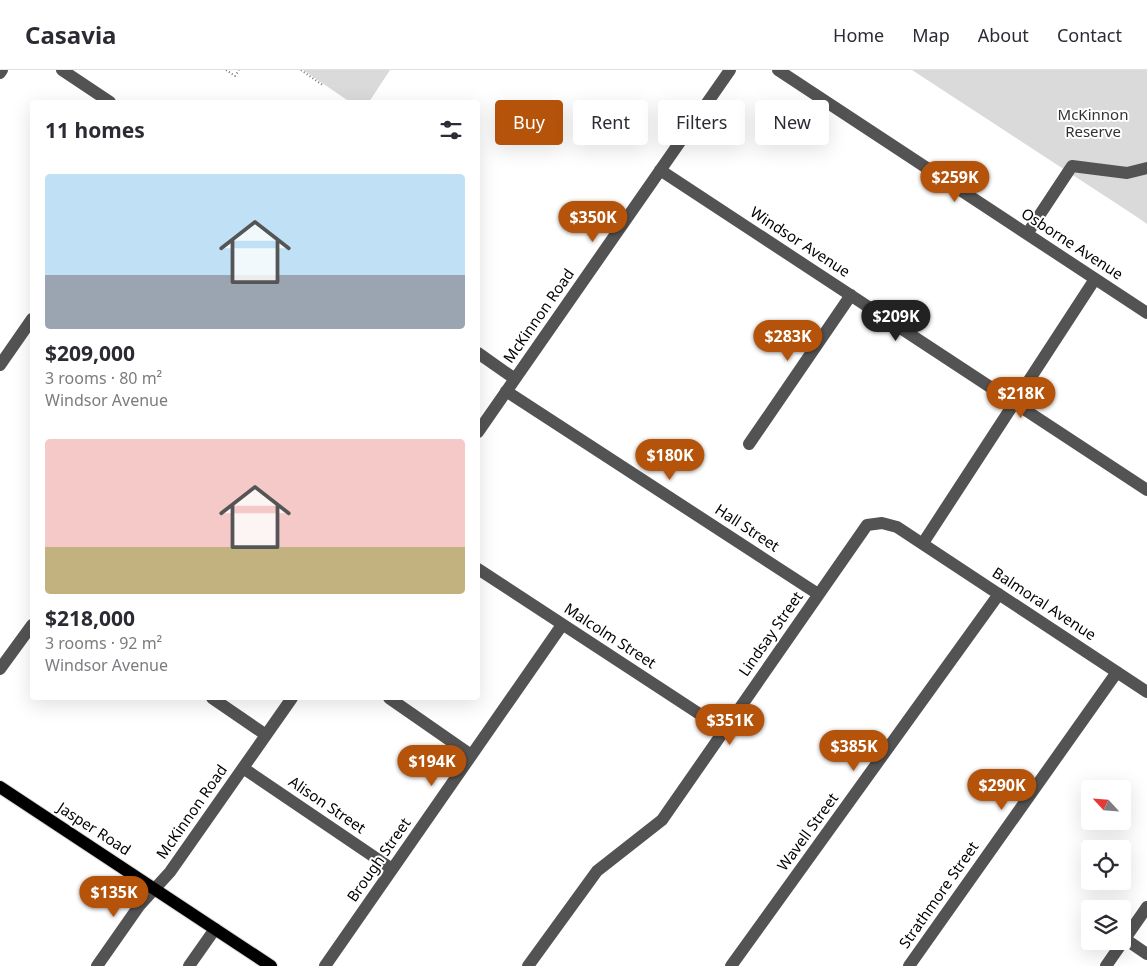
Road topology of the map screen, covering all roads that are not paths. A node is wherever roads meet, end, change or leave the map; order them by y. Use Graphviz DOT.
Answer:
graph roads {
  1 [pos="62,70"];
  2 [pos="730,70"];
  3 [pos="778,70"];
  4 [pos="107,100"];
  5 [pos="1147,168"];
  6 [pos="660,170"];
  7 [pos="1027,234"];
  8 [pos="1095,278"];
  9 [pos="851,295"];
  10 [pos="1147,312"];
  11 [pos="30,322"];
  12 [pos="480,354"];
  13 [pos="0,365"];
  14 [pos="515,379"];
  15 [pos="506,390"];
  16 [pos="1014,404"];
  17 [pos="480,429"];
  18 [pos="749,444"];
  19 [pos="1147,490"];
  20 [pos="923,543"];
  21 [pos="480,570"];
  22 [pos="818,594"];
  23 [pos="999,594"];
  24 [pos="562,625"];
  25 [pos="30,627"];
  26 [pos="0,670"];
  27 [pos="1117,672"];
  28 [pos="1147,692"];
  29 [pos="215,700"];
  30 [pos="291,700"];
  31 [pos="392,700"];
  32 [pos="724,730"];
  33 [pos="266,735"];
  34 [pos="471,755"];
  35 [pos="243,768"];
  36 [pos="0,787"];
  37 [pos="392,869"];
  38 [pos="154,888"];
  39 [pos="1147,907"];
  40 [pos="215,929"];
  41 [pos="1131,930"];
  42 [pos="1131,943"];
  43 [pos="1117,950"];
  44 [pos="1147,954"];
  45 [pos="97,966"];
  46 [pos="190,966"];
  47 [pos="270,966"];
  48 [pos="325,966"];
  49 [pos="528,966"];
  50 [pos="731,966"];
  51 [pos="909,966"];
  52 [pos="1106,966"];
  1 -- 4 [label="street"];
  2 -- 6 [label="street, McKinnon Road"];
  3 -- 7 [label="street, Osborne Avenue"];
  5 -- 7 [label="street"];
  6 -- 9 [label="street, Windsor Avenue"];
  6 -- 14 [label="street, McKinnon Road"];
  7 -- 8 [label="street, Osborne Avenue"];
  8 -- 10 [label="street, Osborne Avenue"];
  8 -- 16 [label="street"];
  9 -- 16 [label="street, Windsor Avenue"];
  9 -- 18 [label="street"];
  11 -- 13 [label="street"];
  12 -- 14 [label="street"];
  14 -- 15 [label="street, McKinnon Road"];
  15 -- 17 [label="street, McKinnon Road"];
  15 -- 22 [label="street, Hall Street"];
  16 -- 19 [label="street, Windsor Avenue"];
  16 -- 20 [label="street"];
  20 -- 22 [label="street, Lindsay Street"];
  20 -- 23 [label="street, Balmoral Avenue"];
  21 -- 24 [label="street, Malcolm Street"];
  22 -- 32 [label="street, Lindsay Street"];
  23 -- 27 [label="street, Balmoral Avenue"];
  23 -- 50 [label="street, Wavell Street"];
  24 -- 32 [label="street, Malcolm Street"];
  24 -- 34 [label="street, Brough Street"];
  25 -- 26 [label="street"];
  27 -- 28 [label="street, Balmoral Avenue"];
  27 -- 51 [label="street, Strathmore Street"];
  29 -- 33 [label="street"];
  30 -- 33 [label="street, McKinnon Road"];
  31 -- 34 [label="street"];
  32 -- 49 [label="street, Lindsay Street"];
  33 -- 35 [label="street, McKinnon Road"];
  34 -- 37 [label="street, Brough Street"];
  35 -- 37 [label="street, Alison Street"];
  35 -- 38 [label="street, McKinnon Road"];
  36 -- 38 [label="main road, Jasper Road"];
  37 -- 48 [label="street, Brough Street"];
  38 -- 40 [label="main road, Jasper Road"];
  38 -- 45 [label="street, McKinnon Road"];
  39 -- 41 [label="street"];
  40 -- 46 [label="street"];
  40 -- 47 [label="main road, Jasper Road"];
  42 -- 44 [label="street"];
  43 -- 52 [label="street"];
}
